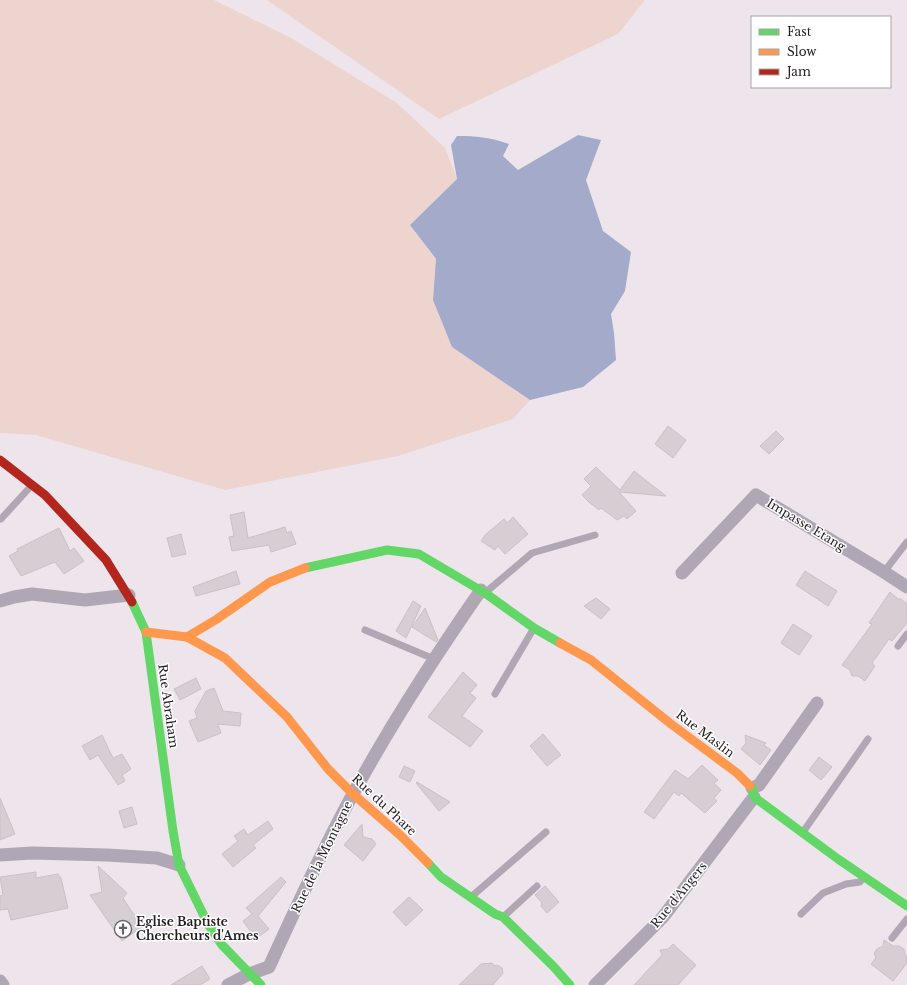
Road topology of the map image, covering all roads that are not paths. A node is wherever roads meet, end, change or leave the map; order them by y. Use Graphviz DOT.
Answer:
graph roads {
  1 [pos="0,460"];
  2 [pos="32,485"];
  3 [pos="1,519"];
  4 [pos="595,535"];
  5 [pos="907,542"];
  6 [pos="884,572"];
  7 [pos="682,573"];
  8 [pos="907,587"];
  9 [pos="483,592"];
  10 [pos="129,595"];
  11 [pos="0,601"];
  12 [pos="534,628"];
  13 [pos="365,630"];
  14 [pos="146,632"];
  15 [pos="907,634"];
  16 [pos="187,637"];
  17 [pos="898,646"];
  18 [pos="434,659"];
  19 [pos="495,694"];
  20 [pos="816,703"];
  21 [pos="868,739"];
  22 [pos="753,793"];
  23 [pos="353,794"];
  24 [pos="546,832"];
  25 [pos="802,832"];
  26 [pos="0,856"];
  27 [pos="179,865"];
  28 [pos="864,876"];
  29 [pos="536,886"];
  30 [pos="470,897"];
  31 [pos="907,906"];
  32 [pos="801,914"];
  33 [pos="503,917"];
  34 [pos="907,919"];
  35 [pos="892,938"];
  36 [pos="249,974"];
  37 [pos="0,981"];
  38 [pos="3,985"];
  39 [pos="228,985"];
  40 [pos="261,985"];
  41 [pos="570,985"];
  42 [pos="595,985"];
  1 -- 2 [label="street, Rue Abraham"];
  2 -- 3 [label="lane"];
  2 -- 10 [label="street, Rue Abraham"];
  4 -- 9 [label="lane"];
  5 -- 6 [label="lane"];
  6 -- 7 [label="street, Impasse Etang"];
  6 -- 8 [label="street, Impasse Etang"];
  9 -- 12 [label="street, Rue Maslin"];
  9 -- 16 [label="street, Rue Maslin"];
  9 -- 18 [label="street, Rue de la Montagne"];
  10 -- 11 [label="street"];
  10 -- 14 [label="street, Rue Abraham"];
  12 -- 19 [label="lane"];
  12 -- 22 [label="street, Rue Maslin"];
  13 -- 18 [label="lane"];
  14 -- 16 [label="street"];
  14 -- 27 [label="street, Rue Abraham"];
  15 -- 17 [label="lane"];
  16 -- 23 [label="street, Rue du Phare"];
  18 -- 23 [label="street, Rue de la Montagne"];
  20 -- 22 [label="street, Rue d'Angers"];
  21 -- 25 [label="lane"];
  22 -- 25 [label="street, Rue Maslin"];
  22 -- 42 [label="street, Rue d'Angers"];
  23 -- 30 [label="street, Rue du Phare"];
  23 -- 36 [label="street, Rue de la Montagne"];
  24 -- 30 [label="lane"];
  25 -- 28 [label="street, Rue Maslin"];
  26 -- 27 [label="street"];
  27 -- 36 [label="street, Rue Abraham"];
  28 -- 31 [label="street, Rue Maslin"];
  28 -- 32 [label="lane"];
  29 -- 33 [label="lane"];
  30 -- 33 [label="street, Rue du Phare"];
  33 -- 41 [label="street, Rue du Phare"];
  34 -- 35 [label="lane"];
  36 -- 39 [label="street, Rue de la Montagne"];
  36 -- 40 [label="street, Rue Abraham"];
  37 -- 38 [label="street"];
}
